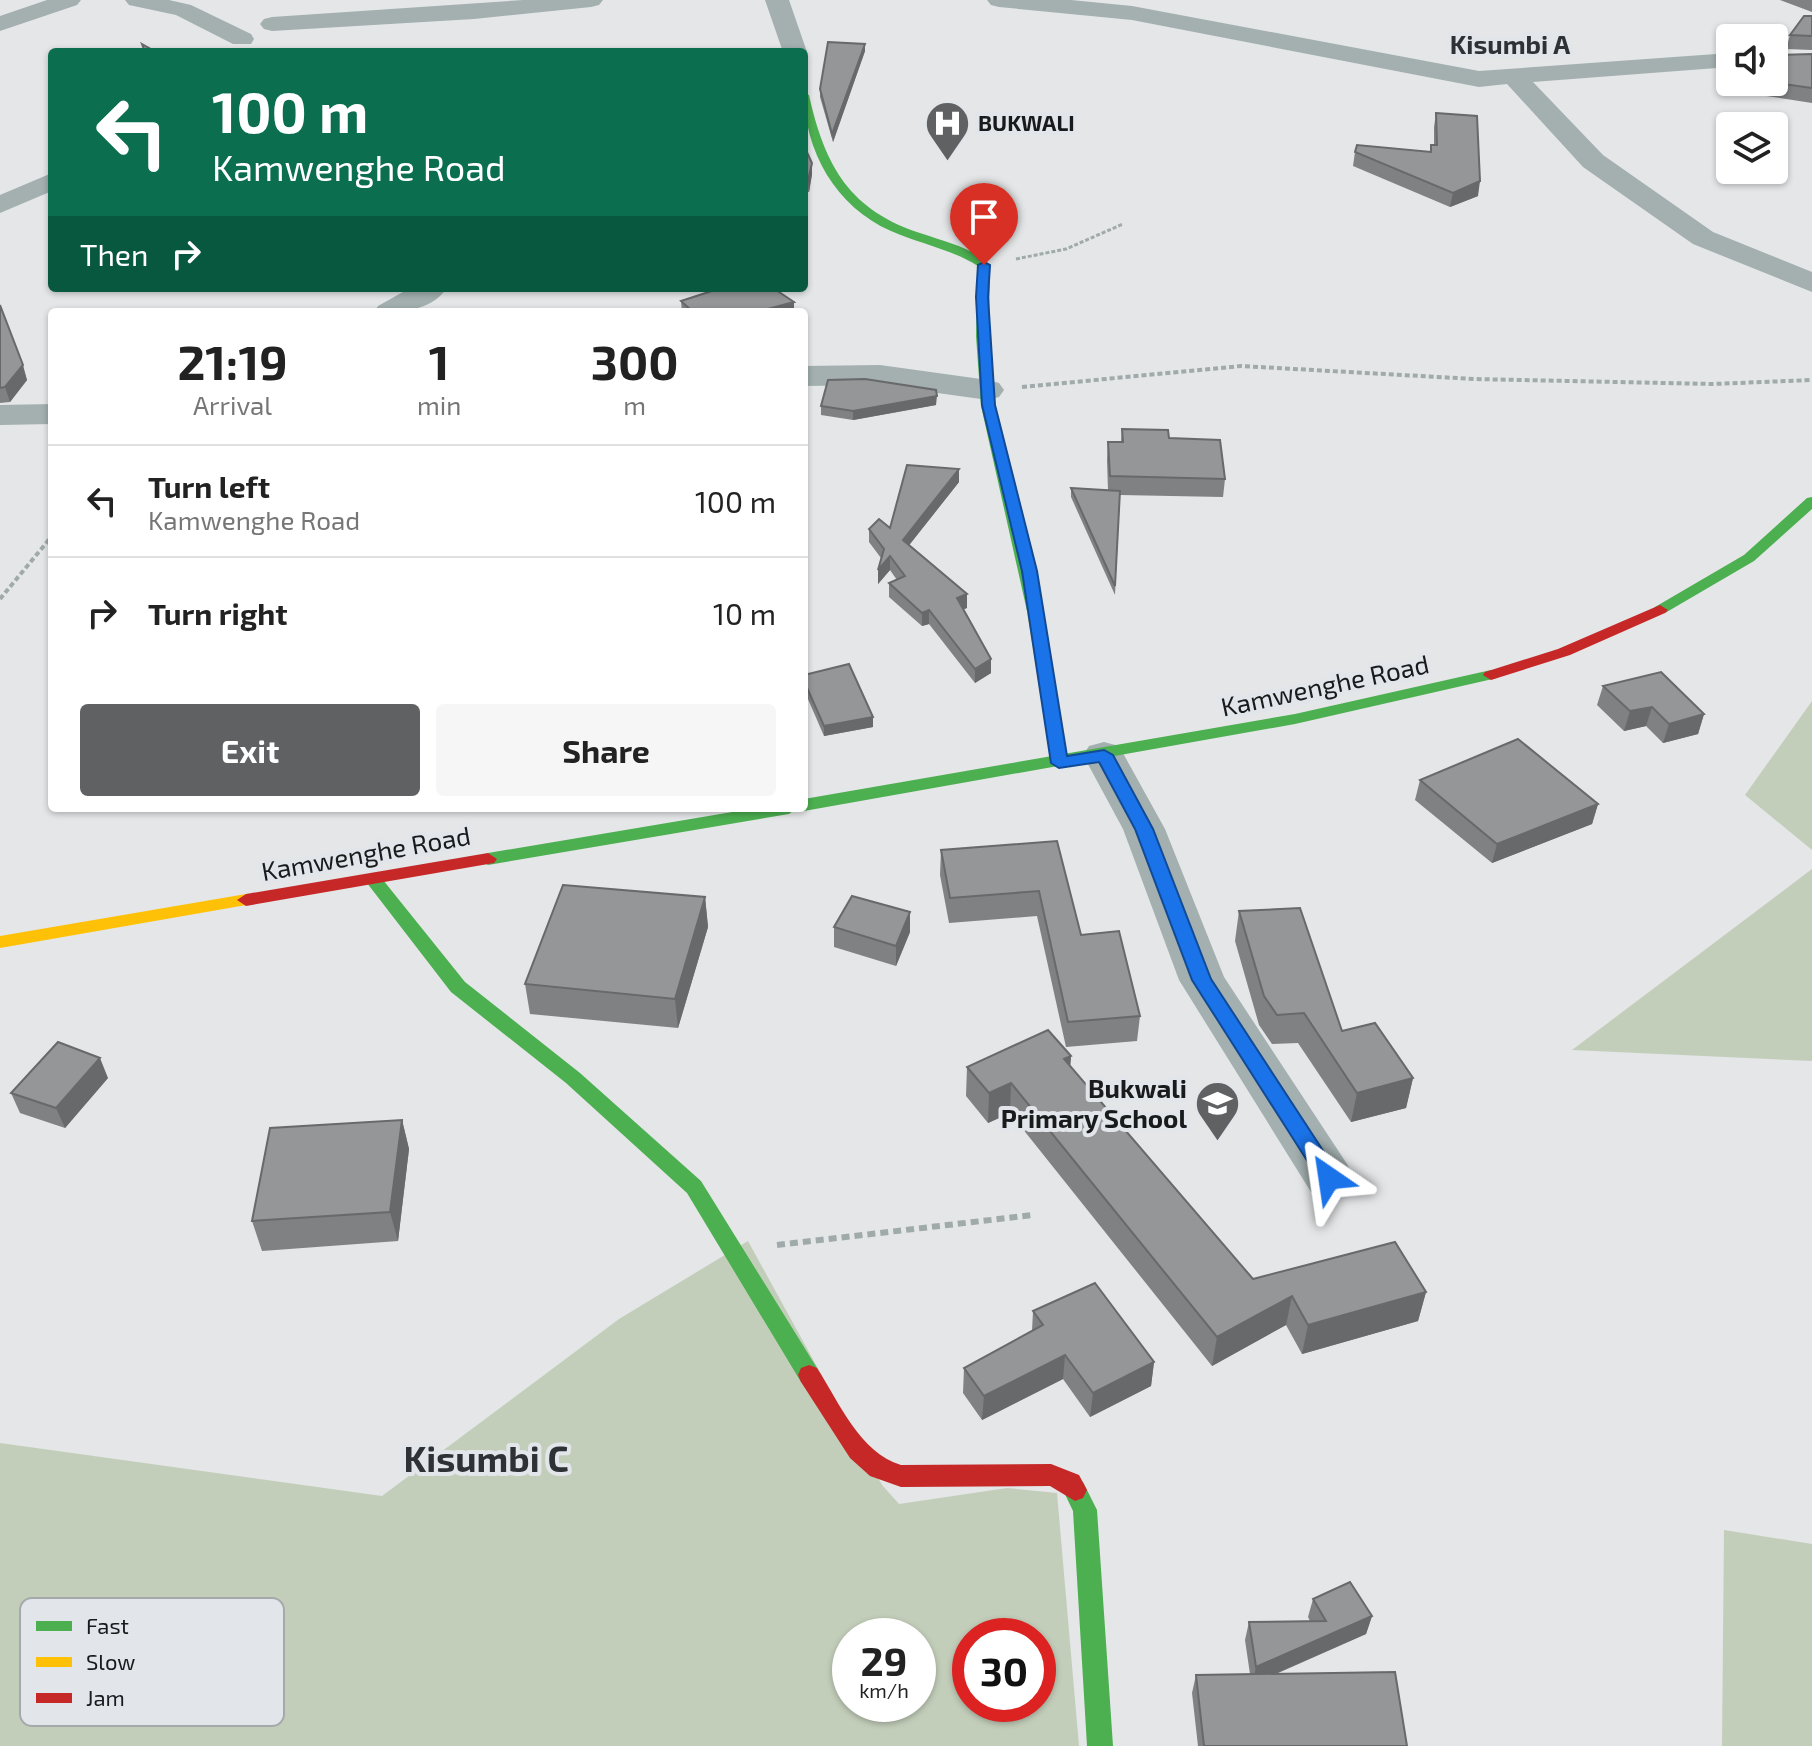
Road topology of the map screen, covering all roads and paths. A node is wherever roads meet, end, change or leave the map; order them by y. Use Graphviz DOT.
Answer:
graph roads {
  1 [pos="69,0"];
  2 [pos="137,0"];
  3 [pos="284,0"];
  4 [pos="591,0"];
  5 [pos="777,0"];
  6 [pos="999,0"];
  7 [pos="0,24"];
  8 [pos="272,24"];
  9 [pos="244,46"];
  10 [pos="794,48"];
  11 [pos="1716,61"];
  12 [pos="1515,78"];
  13 [pos="808,111"];
  14 [pos="48,183"];
  15 [pos="0,205"];
  16 [pos="1123,224"];
  17 [pos="984,265"];
  18 [pos="1812,283"];
  19 [pos="425,292"];
  20 [pos="396,308"];
  21 [pos="808,376"];
  22 [pos="1812,380"];
  23 [pos="988,390"];
  24 [pos="48,414"];
  25 [pos="0,415"];
  26 [pos="1812,501"];
  27 [pos="48,541"];
  28 [pos="0,599"];
  29 [pos="1104,755"];
  30 [pos="1059,763"];
  31 [pos="808,804"];
  32 [pos="766,812"];
  33 [pos="373,879"];
  34 [pos="0,942"];
  35 [pos="1329,1178"];
  36 [pos="1033,1215"];
  37 [pos="732,1250"];
  38 [pos="1100,1746"];
  1 -- 7 [label="street"];
  2 -- 9 [label="street"];
  3 -- 8 [label="street"];
  4 -- 8 [label="street"];
  5 -- 10 [label="street"];
  6 -- 12 [label="street"];
  8 -- 9 [label="street"];
  11 -- 12 [label="street"];
  12 -- 18 [label="street"];
  13 -- 17 [label="street"];
  14 -- 15 [label="street"];
  16 -- 17 [label="path"];
  17 -- 23 [label="street"];
  19 -- 20 [label="street"];
  21 -- 23 [label="street"];
  22 -- 23 [label="path"];
  23 -- 30 [label="street"];
  24 -- 25 [label="street"];
  26 -- 29 [label="street, Kamwenghe Road"];
  27 -- 28 [label="path"];
  29 -- 30 [label="street, Kamwenghe Road"];
  29 -- 35 [label="street"];
  30 -- 31 [label="street, Kamwenghe Road"];
  32 -- 33 [label="street, Kamwenghe Road"];
  33 -- 34 [label="street, Kamwenghe Road"];
  33 -- 37 [label="street"];
  36 -- 37 [label="path"];
  37 -- 38 [label="street"];
}
